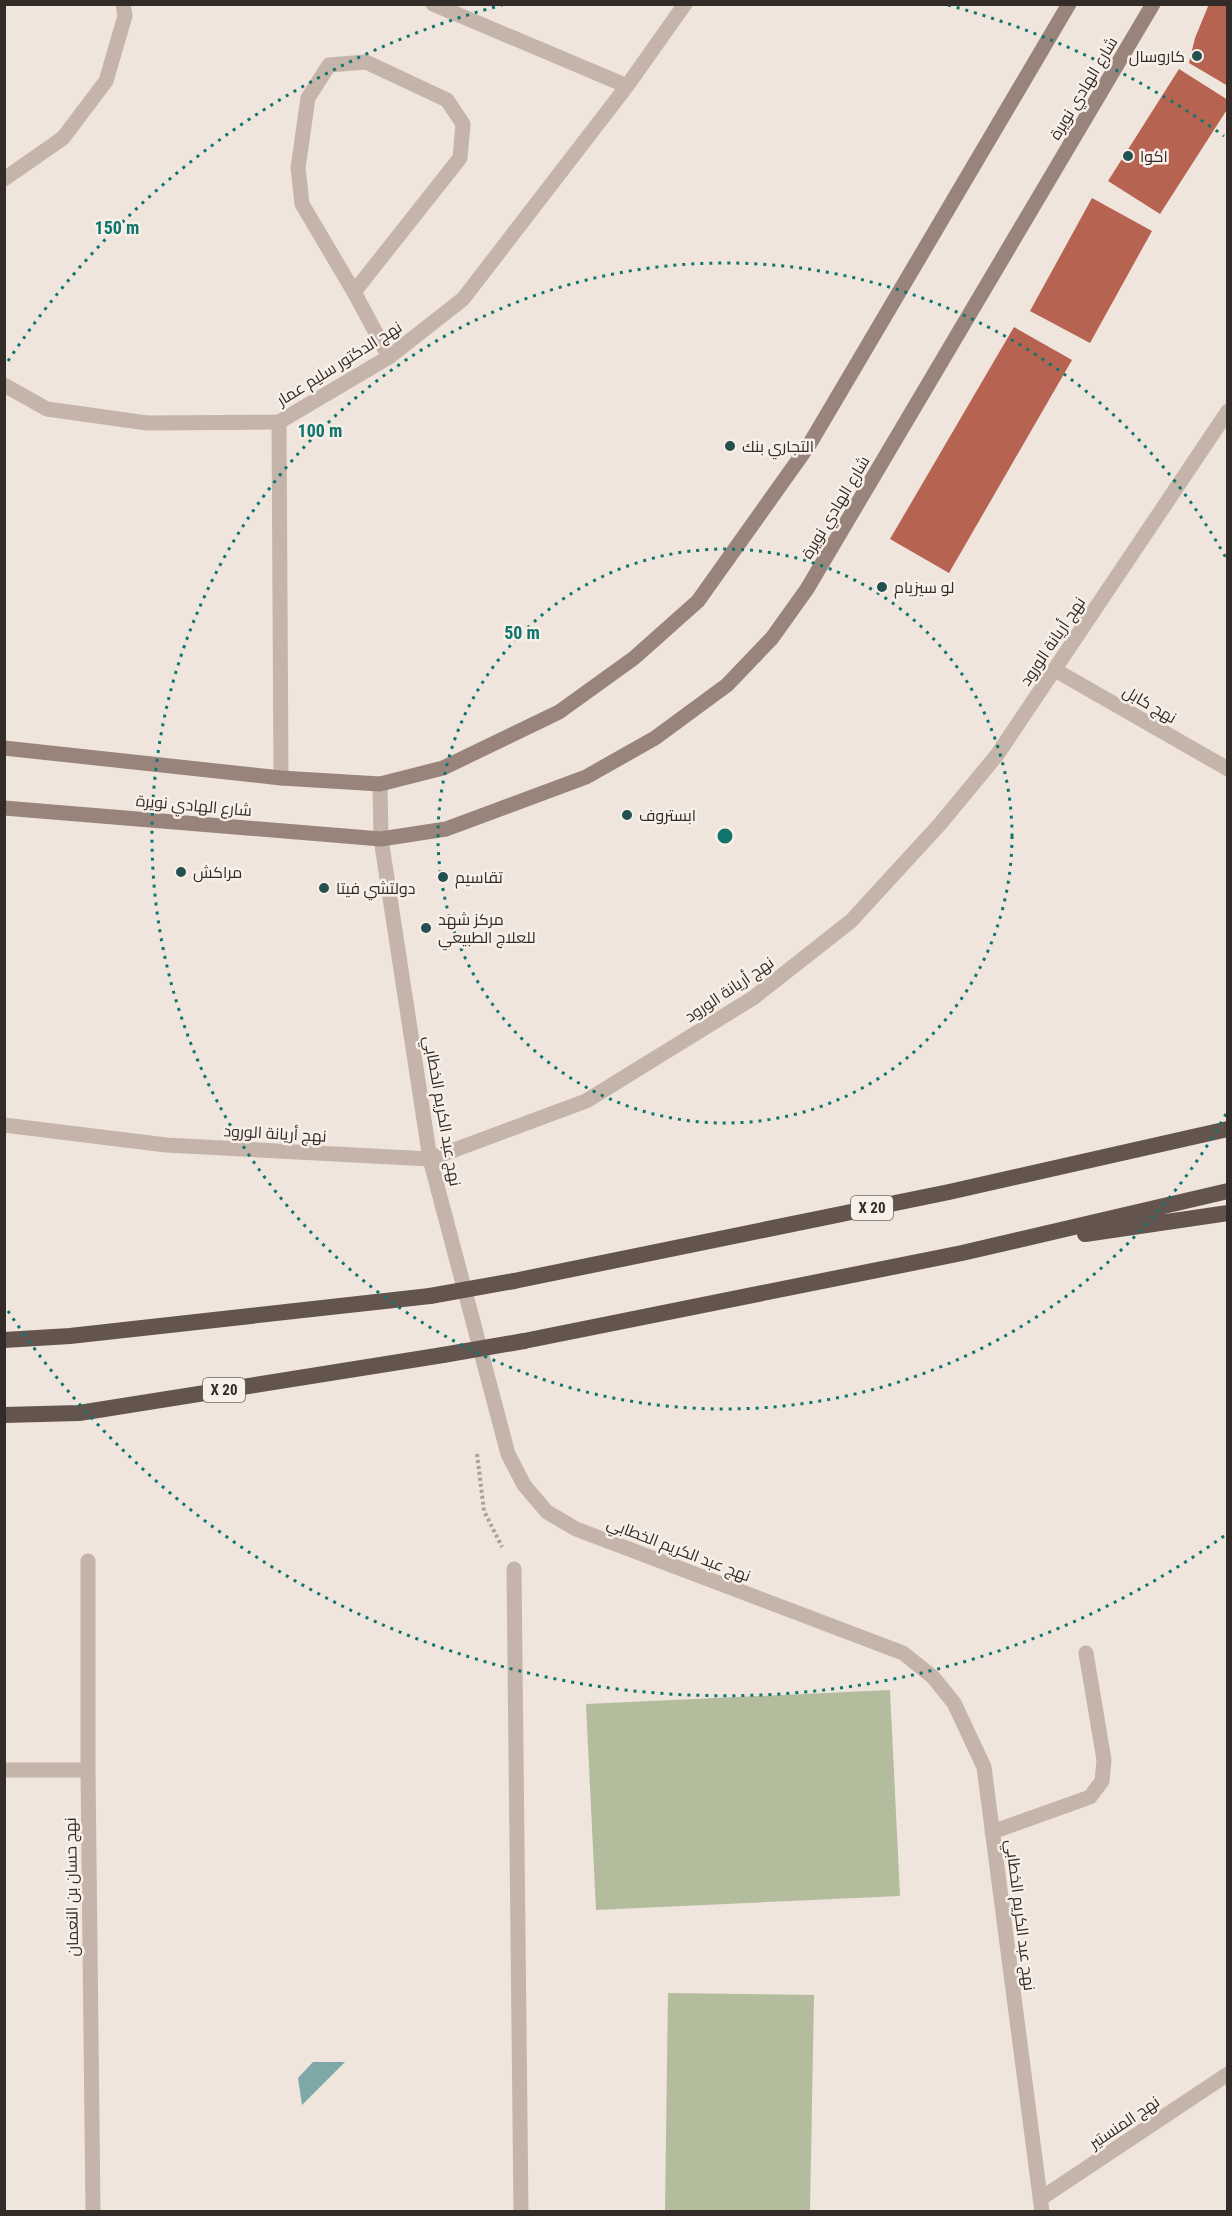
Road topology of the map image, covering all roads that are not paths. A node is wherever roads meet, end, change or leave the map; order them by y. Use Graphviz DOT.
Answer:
graph roads {
  1 [pos="123,4"];
  2 [pos="433,4"];
  3 [pos="685,4"];
  4 [pos="1069,4"];
  5 [pos="1153,4"];
  6 [pos="627,86"];
  7 [pos="4,179"];
  8 [pos="354,292"];
  9 [pos="389,357"];
  10 [pos="4,385"];
  11 [pos="1227,411"];
  12 [pos="279,422"];
  13 [pos="1054,670"];
  14 [pos="4,748"];
  15 [pos="1227,770"];
  16 [pos="281,778"];
  17 [pos="380,784"];
  18 [pos="4,808"];
  19 [pos="381,839"];
  20 [pos="4,1125"];
  21 [pos="1227,1129"];
  22 [pos="430,1159"];
  23 [pos="1227,1191"];
  24 [pos="1227,1213"];
  25 [pos="962,1253"];
  26 [pos="4,1340"];
  27 [pos="4,1415"];
  28 [pos="88,1561"];
  29 [pos="514,1569"];
  30 [pos="1086,1653"];
  31 [pos="4,1770"];
  32 [pos="88,1770"];
  33 [pos="992,1832"];
  34 [pos="1227,2074"];
  35 [pos="1041,2205"];
  36 [pos="93,2211"];
  37 [pos="521,2211"];
  1 -- 7 [label="street"];
  2 -- 6 [label="street"];
  3 -- 6 [label="street, نهج الدكتور سليم عمار"];
  4 -- 17 [label="main road"];
  5 -- 19 [label="main road, شارع الهادي نويرة"];
  6 -- 9 [label="street, نهج الدكتور سليم عمار"];
  8 -- 8 [label="street"];
  8 -- 9 [label="street"];
  9 -- 12 [label="street, نهج الدكتور سليم عمار"];
  10 -- 12 [label="street, نهج الدكتور سليم عمار"];
  11 -- 13 [label="street, نهج أريانة الورود"];
  12 -- 16 [label="street"];
  13 -- 15 [label="street, نهج كابل"];
  13 -- 22 [label="street, نهج أريانة الورود"];
  14 -- 16 [label="main road"];
  16 -- 17 [label="main road"];
  17 -- 19 [label="street"];
  18 -- 19 [label="main road, شارع الهادي نويرة"];
  19 -- 22 [label="street, نهج عبد الكريم الخطابي"];
  20 -- 22 [label="street, نهج أريانة الورود"];
  21 -- 26 [label="highway, X 20, bridge"];
  22 -- 33 [label="street, نهج عبد الكريم الخطابي"];
  23 -- 25 [label="highway, X 20"];
  24 -- 25 [label="highway"];
  25 -- 27 [label="highway, X 20, bridge"];
  28 -- 32 [label="street, نهج حسان بن النعمان"];
  29 -- 37 [label="street"];
  30 -- 33 [label="street"];
  31 -- 32 [label="street"];
  32 -- 36 [label="street, نهج حسان بن النعمان"];
  33 -- 35 [label="street, نهج عبد الكريم الخطابي"];
  34 -- 35 [label="street, نهج المنستير"];
}
